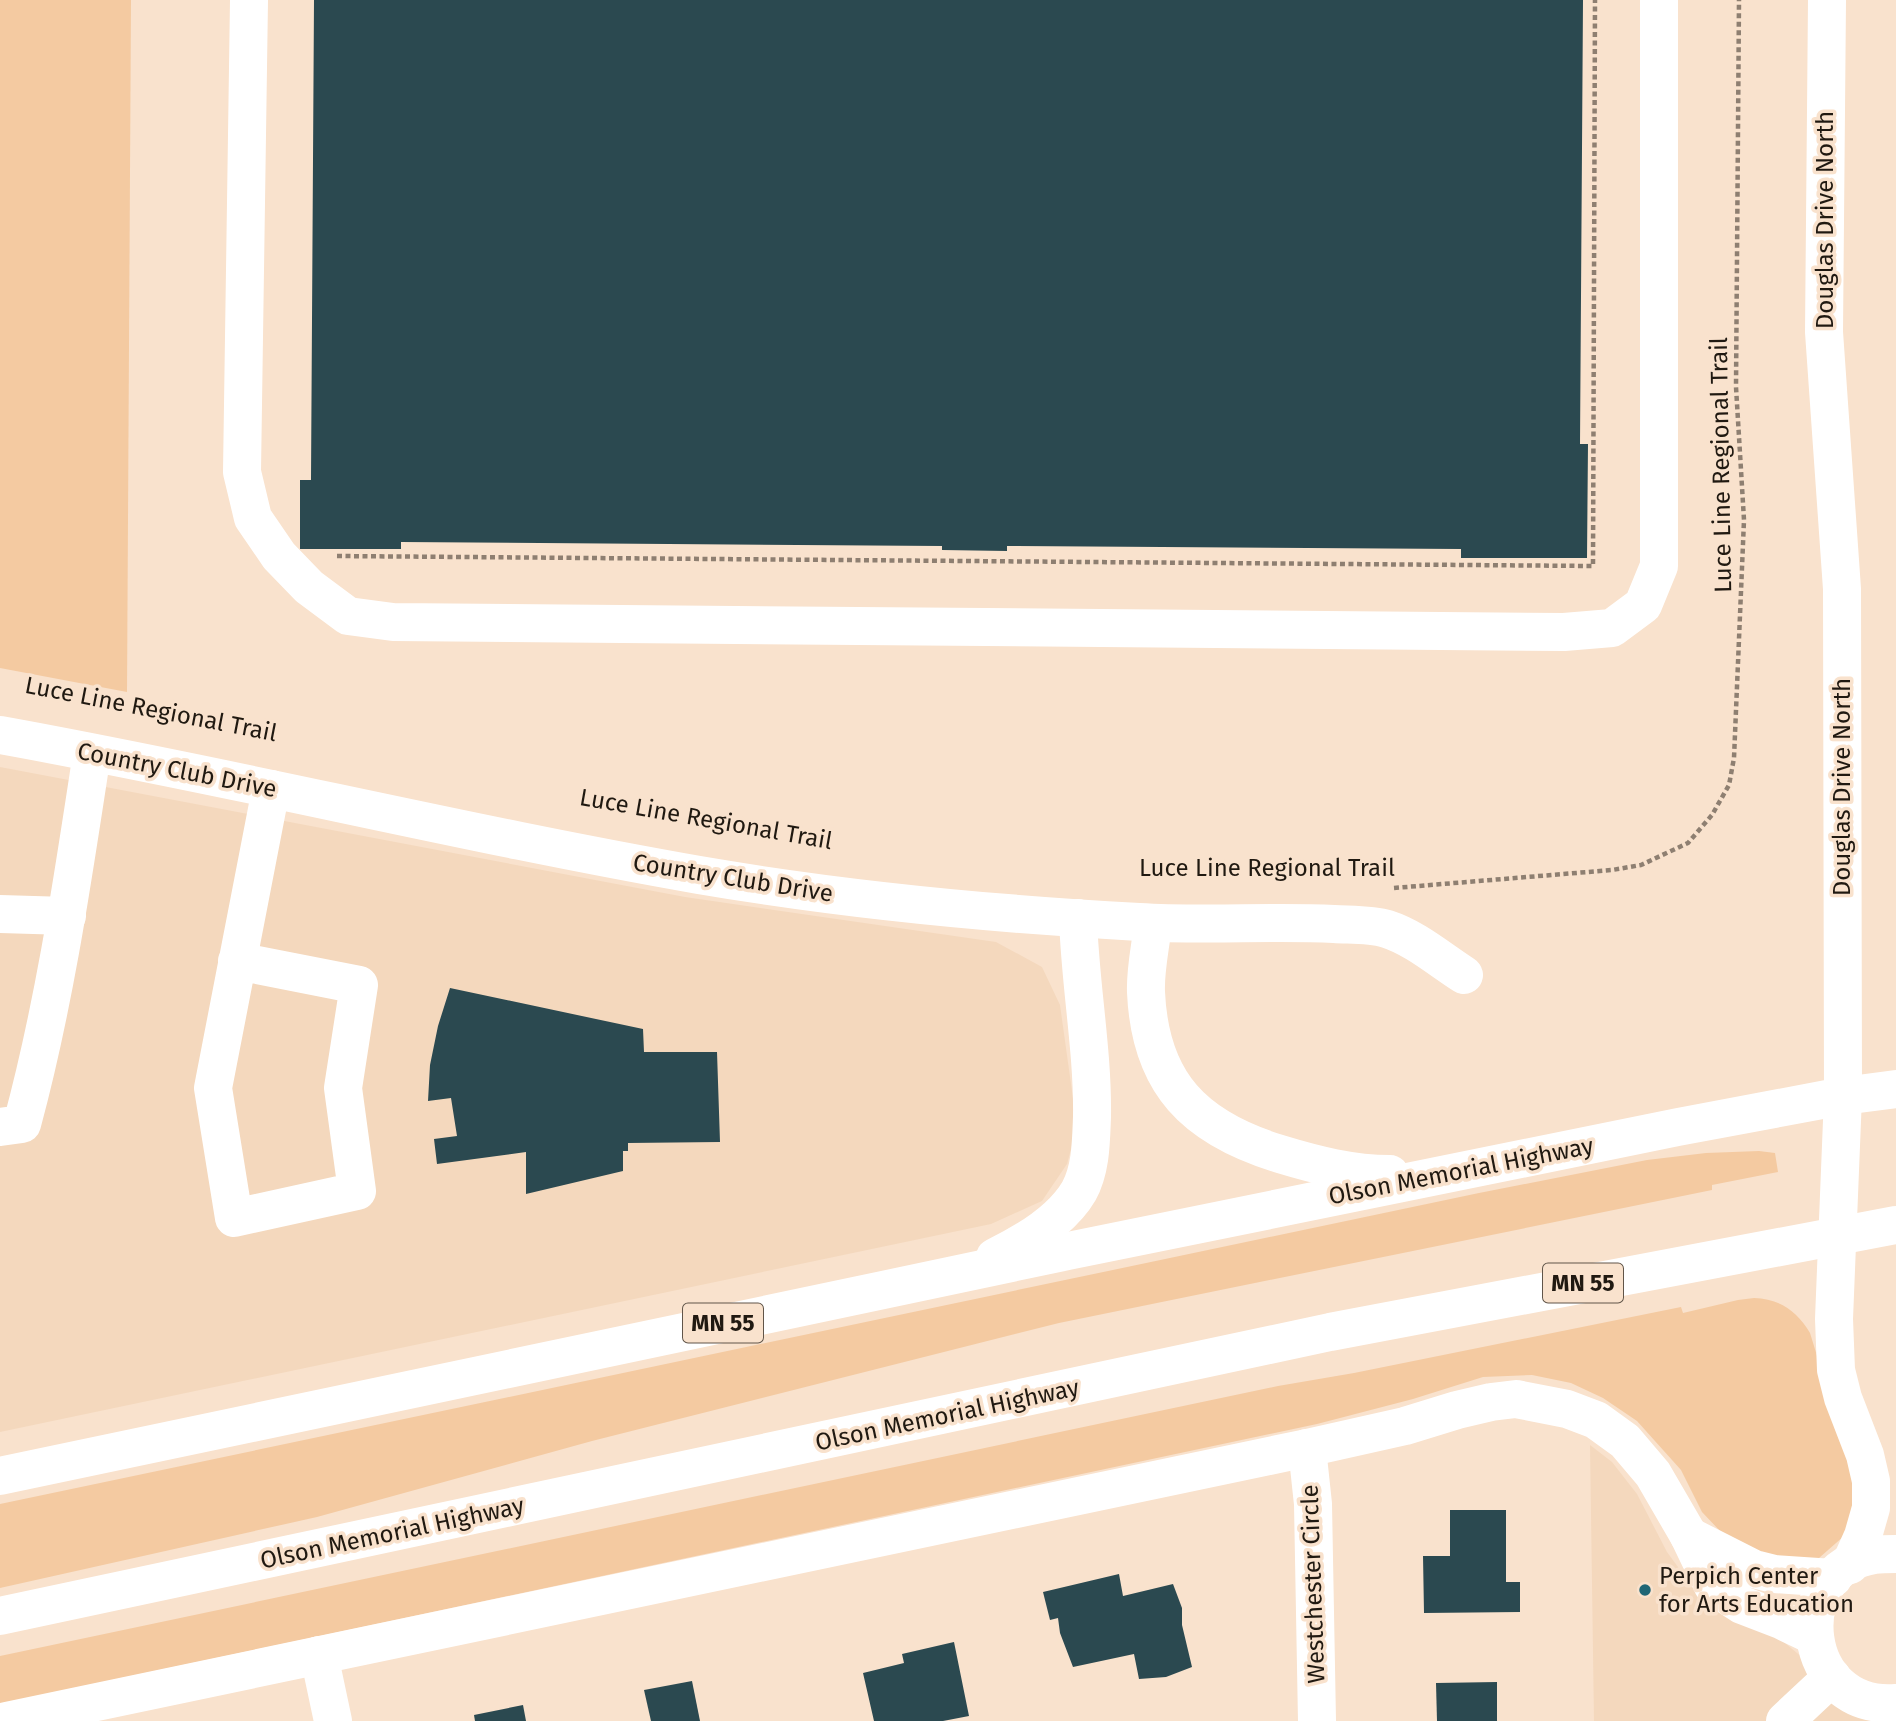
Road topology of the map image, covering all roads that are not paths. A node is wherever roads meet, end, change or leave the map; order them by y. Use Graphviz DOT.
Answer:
graph roads {
  1 [pos="249,0"];
  2 [pos="1659,0"];
  3 [pos="1827,0"];
  4 [pos="0,735"];
  5 [pos="92,753"];
  6 [pos="271,789"];
  7 [pos="0,914"];
  8 [pos="67,916"];
  9 [pos="1078,918"];
  10 [pos="1153,923"];
  11 [pos="237,961"];
  12 [pos="1464,975"];
  13 [pos="1896,1089"];
  14 [pos="1843,1096"];
  15 [pos="0,1127"];
  16 [pos="1448,1174"];
  17 [pos="1896,1225"];
  18 [pos="1836,1236"];
  19 [pos="947,1276"];
  20 [pos="1307,1448"];
  21 [pos="0,1476"];
  22 [pos="1689,1536"];
  23 [pos="1896,1554"];
  24 [pos="1841,1571"];
  25 [pos="0,1616"];
  26 [pos="1814,1636"];
  27 [pos="319,1655"];
  28 [pos="1832,1677"];
  29 [pos="1896,1703"];
  30 [pos="6,1721"];
  31 [pos="332,1721"];
  32 [pos="1317,1721"];
  33 [pos="1785,1721"];
  1 -- 2 [label="main road"];
  3 -- 14 [label="main road, Douglas Drive North"];
  4 -- 5 [label="main road, Country Club Drive"];
  5 -- 6 [label="main road, Country Club Drive"];
  5 -- 8 [label="main road"];
  6 -- 9 [label="main road, Country Club Drive"];
  6 -- 11 [label="main road"];
  7 -- 8 [label="main road"];
  8 -- 15 [label="main road"];
  9 -- 10 [label="main road, Country Club Drive"];
  9 -- 19 [label="main road"];
  10 -- 12 [label="main road, Country Club Drive"];
  10 -- 16 [label="main road"];
  11 -- 11 [label="main road"];
  13 -- 14 [label="main road, Olson Memorial Highway / MN 55"];
  14 -- 16 [label="main road, Olson Memorial Highway / MN 55"];
  14 -- 18 [label="main road, Douglas Drive North"];
  16 -- 19 [label="main road, Olson Memorial Highway / MN 55"];
  17 -- 18 [label="main road, Olson Memorial Highway / MN 55"];
  18 -- 24 [label="main road, Douglas Drive North"];
  18 -- 25 [label="main road, Olson Memorial Highway / MN 55"];
  19 -- 21 [label="main road, Olson Memorial Highway / MN 55"];
  20 -- 22 [label="main road"];
  20 -- 27 [label="main road"];
  20 -- 32 [label="main road, Westchester Circle"];
  22 -- 24 [label="main road"];
  22 -- 26 [label="main road"];
  23 -- 24 [label="main road"];
  24 -- 26 [label="main road, Douglas Drive North"];
  26 -- 28 [label="main road"];
  27 -- 30 [label="main road"];
  27 -- 31 [label="main road"];
  28 -- 29 [label="main road"];
  28 -- 33 [label="main road"];
}
